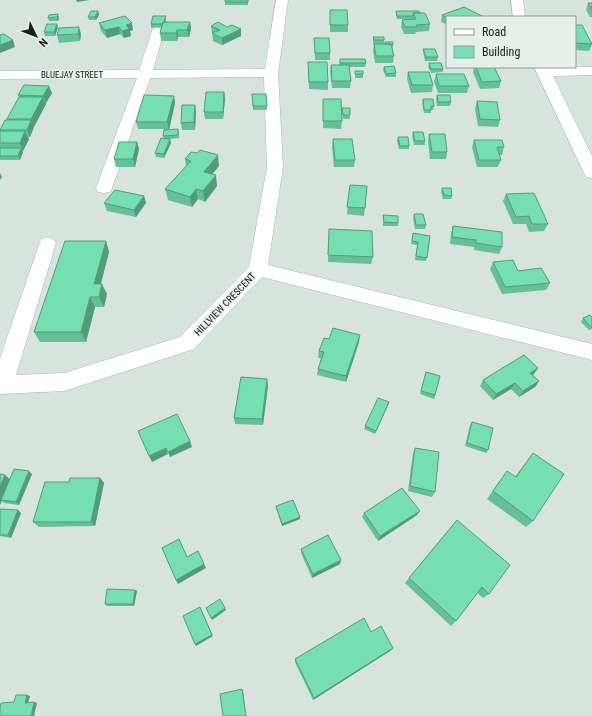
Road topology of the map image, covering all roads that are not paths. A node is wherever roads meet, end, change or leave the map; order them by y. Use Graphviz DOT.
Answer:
graph roads {
  1 [pos="282,0"];
  2 [pos="517,0"];
  3 [pos="518,16"];
  4 [pos="158,31"];
  5 [pos="543,69"];
  6 [pos="592,71"];
  7 [pos="271,73"];
  8 [pos="145,74"];
  9 [pos="0,75"];
  10 [pos="592,173"];
  11 [pos="104,188"];
  12 [pos="47,243"];
  13 [pos="258,269"];
  14 [pos="592,352"];
  15 [pos="1,385"];
  1 -- 7 [label="street, HILLVIEW CRESCENT"];
  2 -- 3 [label="street"];
  4 -- 8 [label="street"];
  5 -- 6 [label="street"];
  5 -- 10 [label="street"];
  7 -- 8 [label="street, BLUEJAY STREET"];
  7 -- 13 [label="street, HILLVIEW CRESCENT"];
  8 -- 9 [label="street, BLUEJAY STREET"];
  8 -- 11 [label="street"];
  12 -- 15 [label="street"];
  13 -- 14 [label="street"];
  13 -- 15 [label="street, HILLVIEW CRESCENT"];
}
